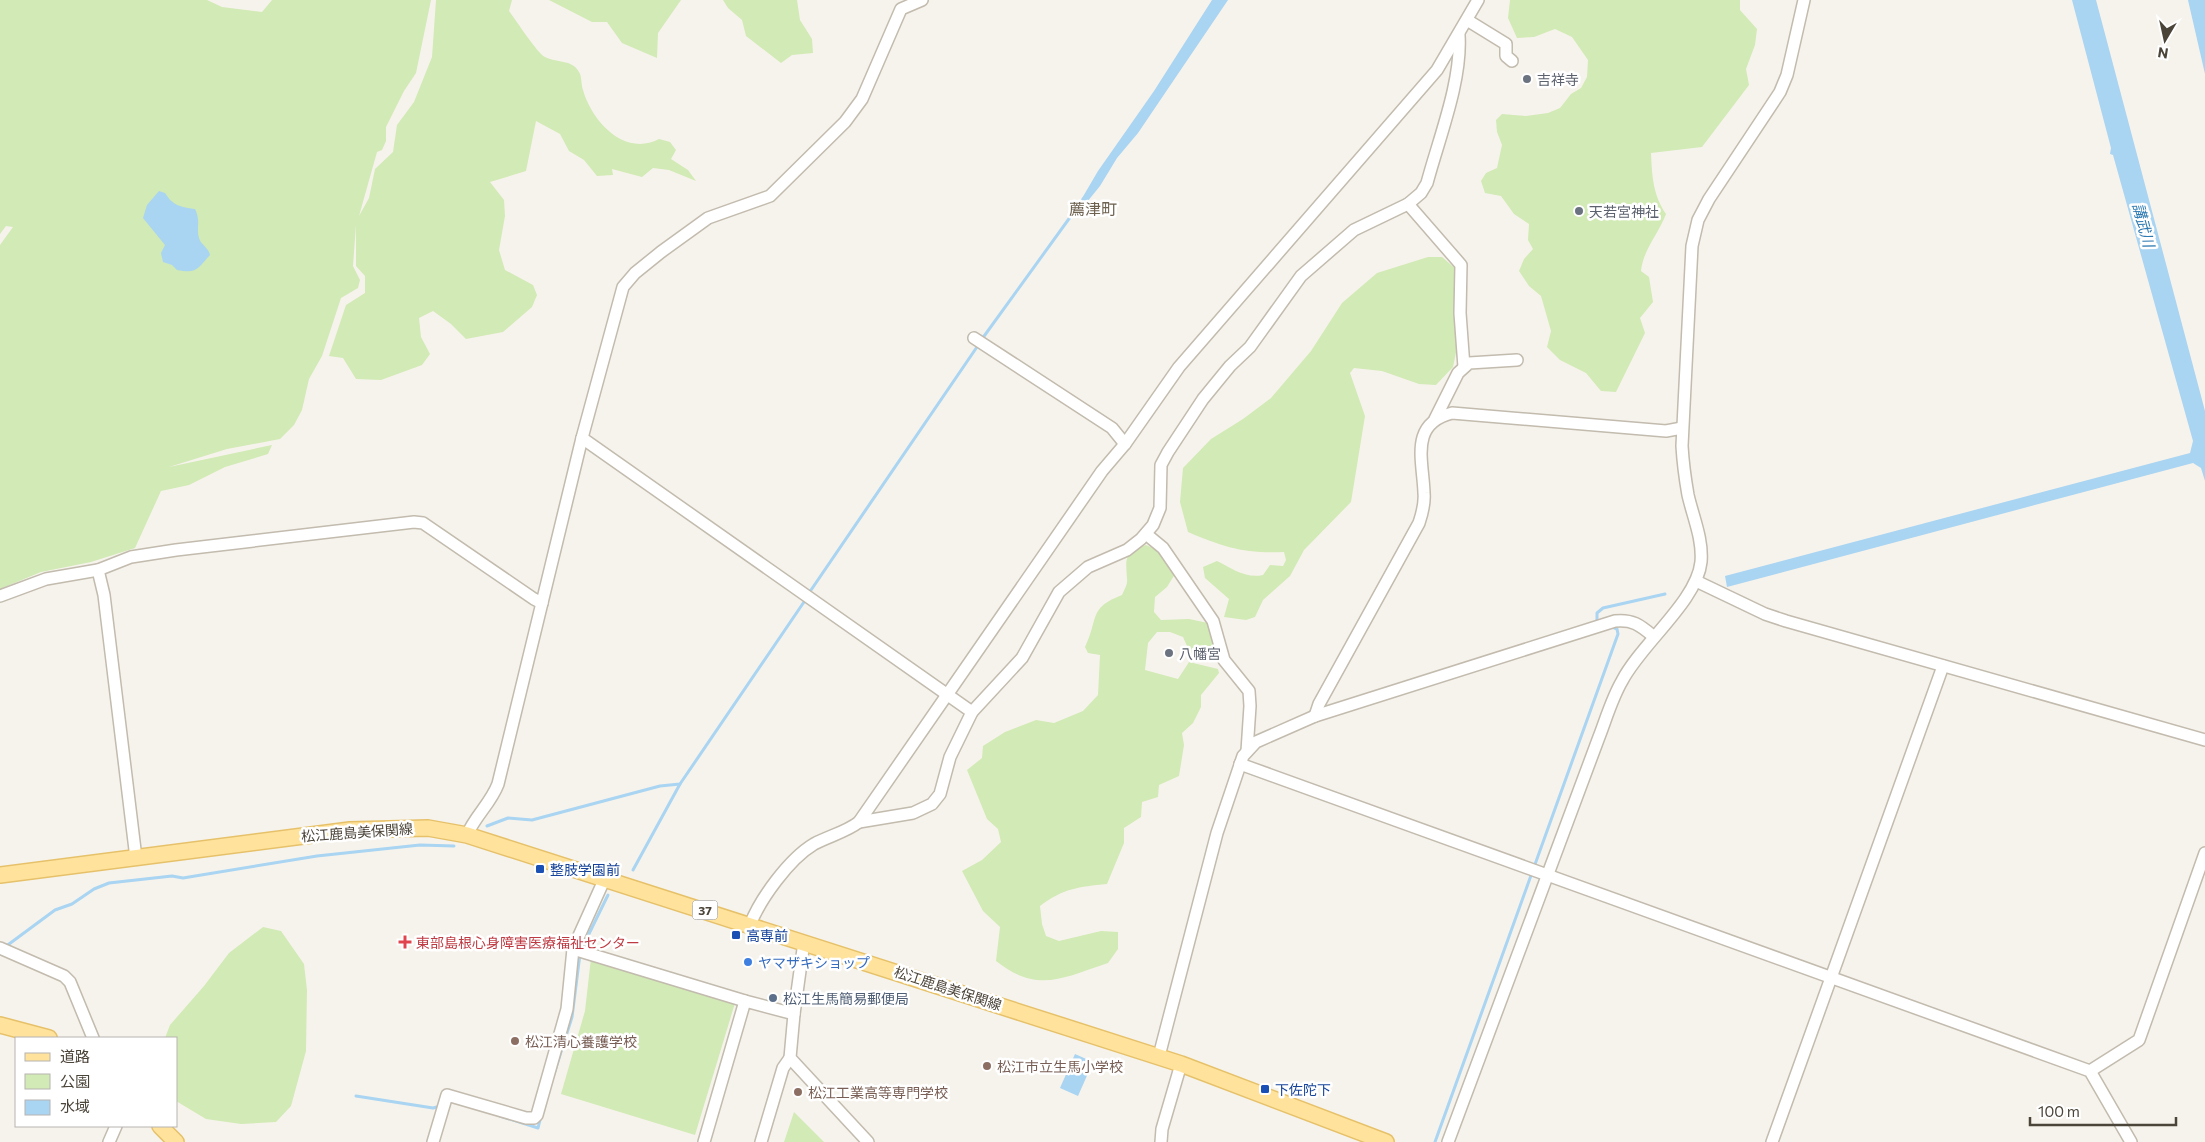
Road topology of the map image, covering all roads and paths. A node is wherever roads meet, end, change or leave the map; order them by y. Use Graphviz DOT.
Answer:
graph roads {
  1 [pos="922,0"];
  2 [pos="1478,0"];
  3 [pos="1804,0"];
  4 [pos="1467,20"];
  5 [pos="1459,35"];
  6 [pos="1512,61"];
  7 [pos="1408,204"];
  8 [pos="974,338"];
  9 [pos="1517,360"];
  10 [pos="1464,367"];
  11 [pos="1434,419"];
  12 [pos="1682,428"];
  13 [pos="582,438"];
  14 [pos="1125,444"];
  15 [pos="1146,534"];
  16 [pos="98,570"];
  17 [pos="1696,581"];
  18 [pos="0,596"];
  19 [pos="542,602"];
  20 [pos="1654,636"];
  21 [pos="1943,666"];
  22 [pos="948,694"];
  23 [pos="972,712"];
  24 [pos="1315,716"];
  25 [pos="2205,740"];
  26 [pos="1247,751"];
  27 [pos="1240,764"];
  28 [pos="859,822"];
  29 [pos="467,835"];
  30 [pos="2205,853"];
  31 [pos="136,858"];
  32 [pos="0,875"];
  33 [pos="1548,875"];
  34 [pos="605,878"];
  35 [pos="750,925"];
  36 [pos="804,942"];
  37 [pos="0,948"];
  38 [pos="578,950"];
  39 [pos="1830,977"];
  40 [pos="745,1001"];
  41 [pos="794,1014"];
  42 [pos="0,1025"];
  43 [pos="45,1037"];
  44 [pos="93,1037"];
  45 [pos="1159,1056"];
  46 [pos="790,1058"];
  47 [pos="1181,1064"];
  48 [pos="2090,1071"];
  49 [pos="116,1127"];
  50 [pos="161,1127"];
  51 [pos="109,1142"];
  52 [pos="176,1142"];
  53 [pos="433,1142"];
  54 [pos="704,1142"];
  55 [pos="761,1142"];
  56 [pos="868,1142"];
  57 [pos="1161,1142"];
  58 [pos="1386,1142"];
  59 [pos="1448,1142"];
  60 [pos="1772,1142"];
  61 [pos="2131,1142"];
  1 -- 13 [label="street"];
  2 -- 4 [label="street"];
  3 -- 12 [label="street"];
  4 -- 5 [label="street"];
  4 -- 6 [label="street"];
  5 -- 7 [label="street"];
  5 -- 14 [label="street"];
  7 -- 10 [label="street"];
  7 -- 15 [label="street"];
  8 -- 14 [label="street"];
  9 -- 10 [label="street"];
  10 -- 11 [label="street"];
  11 -- 12 [label="street"];
  11 -- 24 [label="street"];
  12 -- 17 [label="street"];
  13 -- 19 [label="street"];
  13 -- 22 [label="street"];
  14 -- 22 [label="street"];
  15 -- 23 [label="street"];
  15 -- 26 [label="street"];
  16 -- 18 [label="street"];
  16 -- 19 [label="street"];
  16 -- 31 [label="street"];
  17 -- 20 [label="street"];
  17 -- 21 [label="street"];
  19 -- 29 [label="street"];
  20 -- 24 [label="street"];
  20 -- 33 [label="street"];
  21 -- 25 [label="street"];
  21 -- 39 [label="street"];
  22 -- 23 [label="street"];
  22 -- 28 [label="street"];
  23 -- 28 [label="street"];
  24 -- 26 [label="street"];
  26 -- 27 [label="street"];
  27 -- 33 [label="street"];
  27 -- 45 [label="street"];
  28 -- 35 [label="street"];
  29 -- 31 [label="main road, 松江鹿島美保関線 / 37"];
  29 -- 34 [label="main road, 松江鹿島美保関線 / 37"];
  30 -- 48 [label="street"];
  31 -- 32 [label="main road, 松江鹿島美保関線 / 37"];
  33 -- 39 [label="street"];
  33 -- 59 [label="street"];
  34 -- 35 [label="main road, 松江鹿島美保関線 / 37"];
  34 -- 38 [label="street"];
  35 -- 36 [label="main road, 松江鹿島美保関線 / 37"];
  36 -- 41 [label="street"];
  36 -- 45 [label="main road, 松江鹿島美保関線 / 37"];
  37 -- 44 [label="street"];
  38 -- 40 [label="street"];
  38 -- 53 [label="street"];
  39 -- 48 [label="street"];
  39 -- 60 [label="street"];
  40 -- 41 [label="street"];
  40 -- 54 [label="street"];
  41 -- 46 [label="street"];
  42 -- 43 [label="main road"];
  45 -- 47 [label="main road, 松江鹿島美保関線 / 37"];
  46 -- 55 [label="street"];
  46 -- 56 [label="street"];
  47 -- 57 [label="street"];
  47 -- 58 [label="main road, 松江鹿島美保関線 / 37"];
  48 -- 61 [label="street"];
  49 -- 51 [label="street"];
  50 -- 52 [label="main road"];
}
